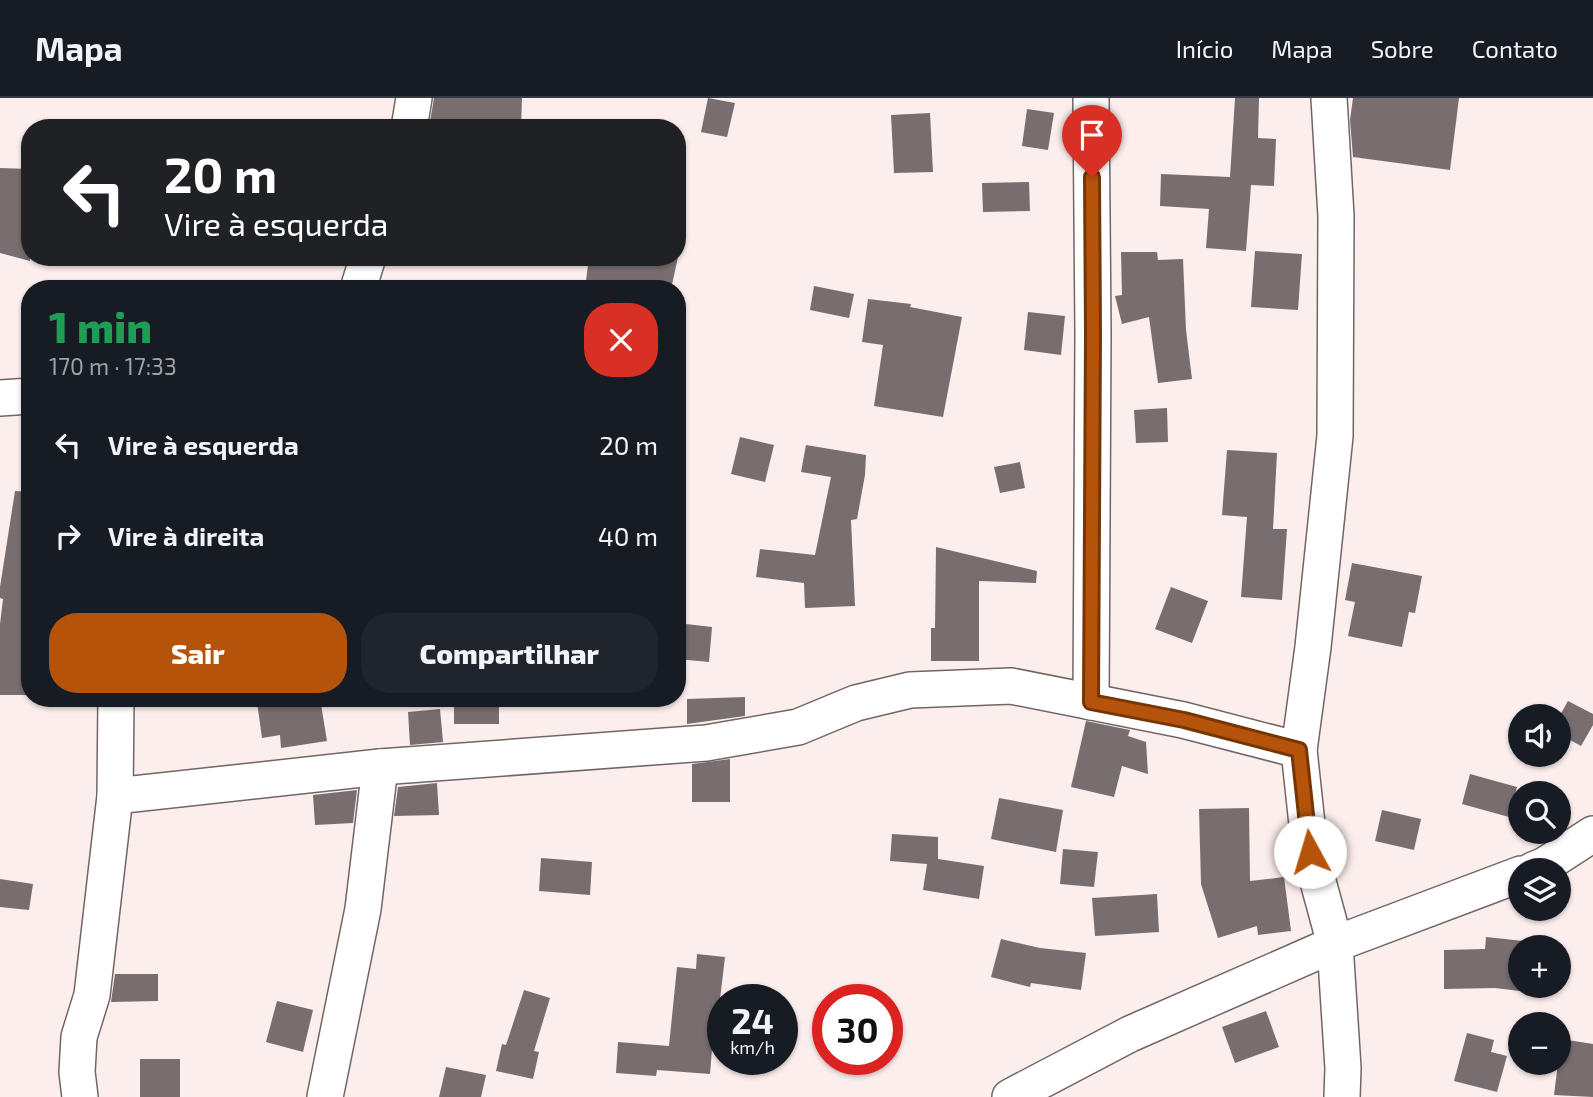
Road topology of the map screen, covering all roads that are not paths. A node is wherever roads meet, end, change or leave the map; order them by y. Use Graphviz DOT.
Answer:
graph roads {
  1 [pos="414,98"];
  2 [pos="1091,98"];
  3 [pos="1329,98"];
  4 [pos="410,119"];
  5 [pos="21,397"];
  6 [pos="0,398"];
  7 [pos="1091,702"];
  8 [pos="116,707"];
  9 [pos="1299,750"];
  10 [pos="380,766"];
  11 [pos="115,796"];
  12 [pos="1593,834"];
  13 [pos="1556,858"];
  14 [pos="1508,879"];
  15 [pos="1335,944"];
  16 [pos="80,1097"];
  17 [pos="325,1097"];
  18 [pos="1010,1097"];
  19 [pos="1342,1097"];
  1 -- 4 [label="street"];
  2 -- 7 [label="street"];
  3 -- 9 [label="street"];
  5 -- 6 [label="street"];
  7 -- 9 [label="street"];
  7 -- 10 [label="street"];
  8 -- 11 [label="street"];
  9 -- 15 [label="street"];
  10 -- 11 [label="street"];
  10 -- 17 [label="street"];
  11 -- 16 [label="street"];
  12 -- 13 [label="street"];
  14 -- 15 [label="street"];
  15 -- 18 [label="street"];
  15 -- 19 [label="street"];
}
